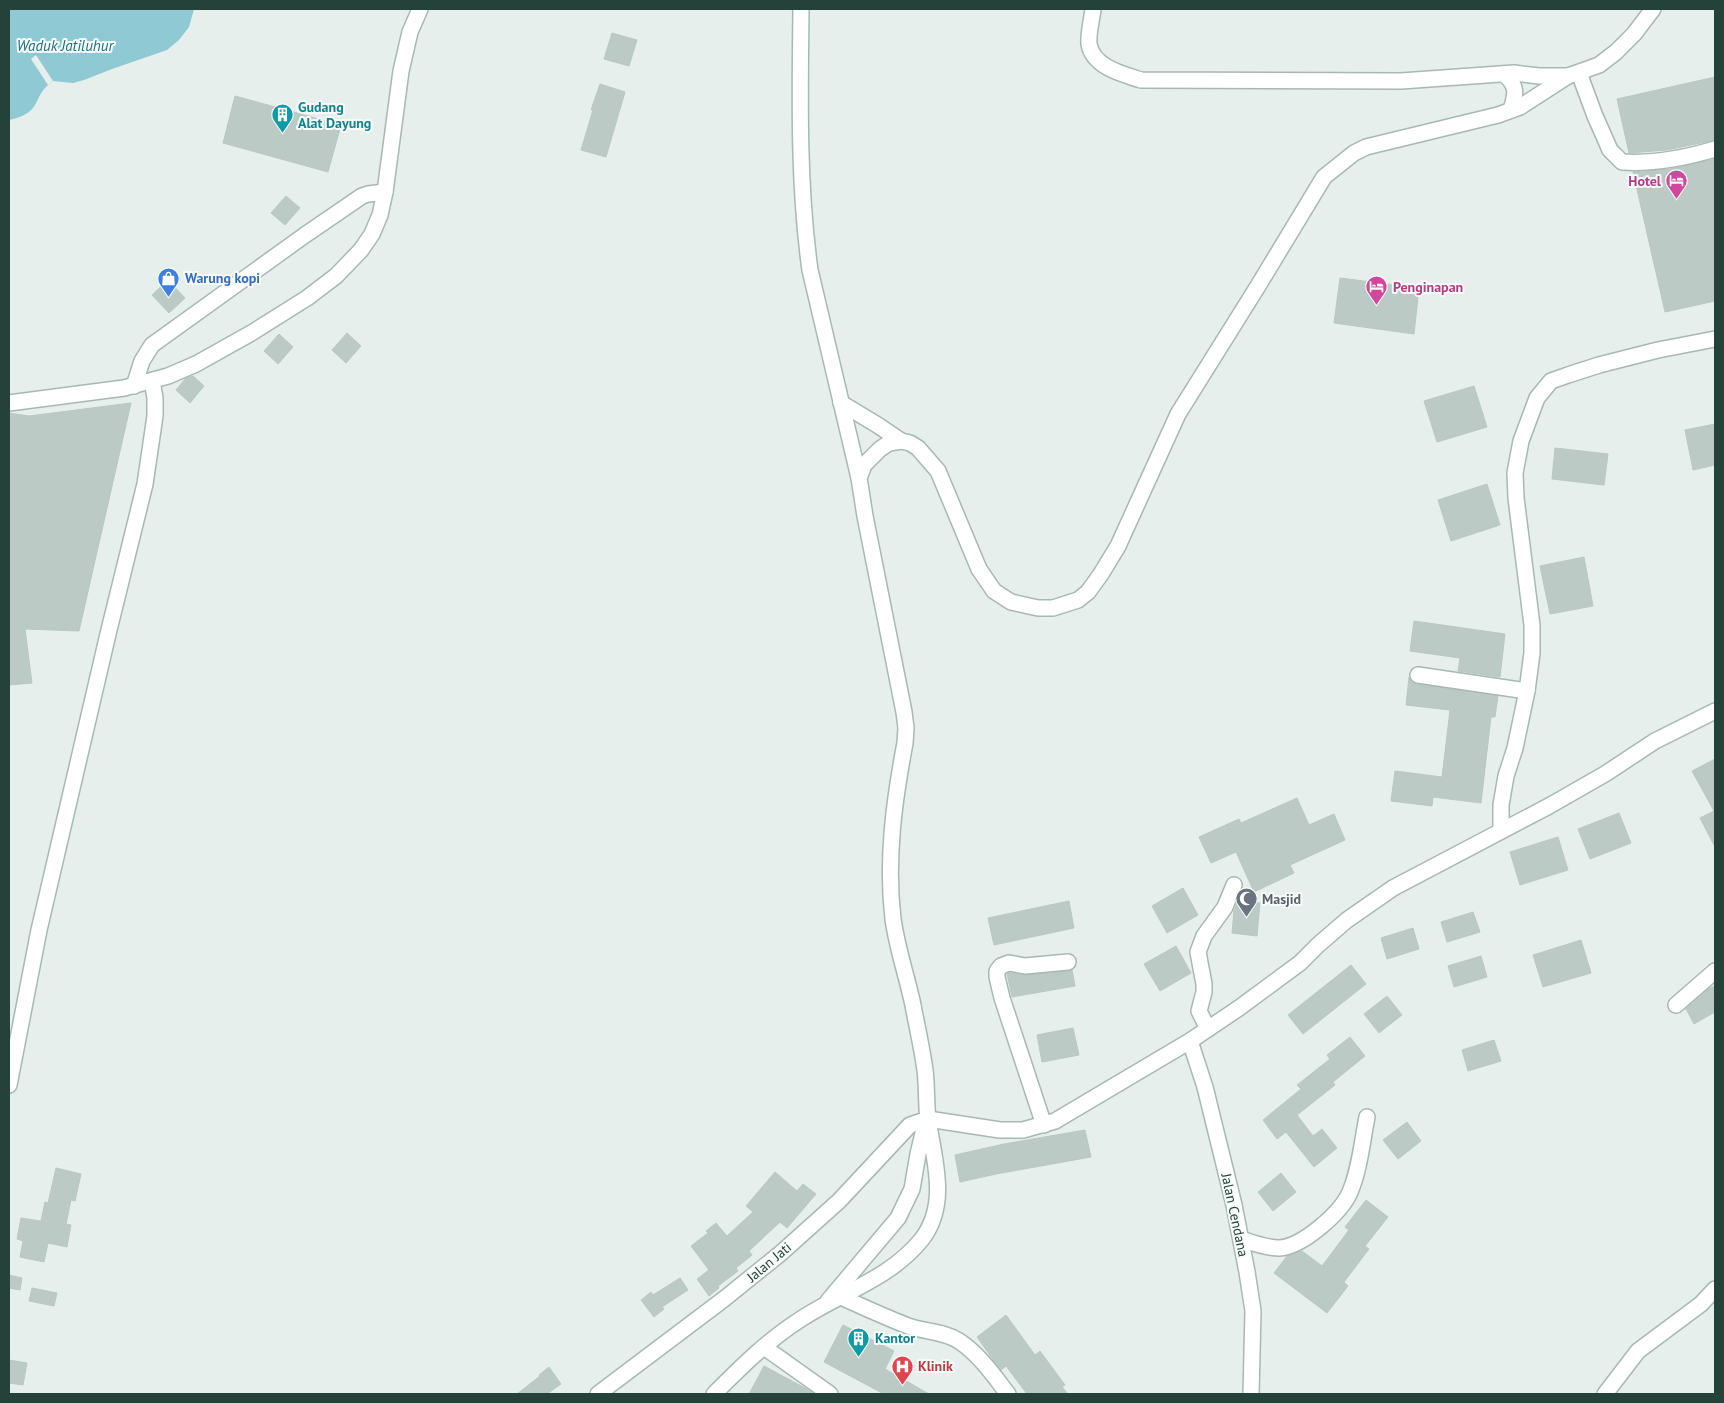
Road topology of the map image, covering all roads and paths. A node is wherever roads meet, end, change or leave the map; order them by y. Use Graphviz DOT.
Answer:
graph roads {
  1 [pos="420,9"];
  2 [pos="801,9"];
  3 [pos="1093,9"];
  4 [pos="1653,9"];
  5 [pos="1504,74"];
  6 [pos="1574,75"];
  7 [pos="1511,110"];
  8 [pos="1715,149"];
  9 [pos="385,192"];
  10 [pos="1715,339"];
  11 [pos="152,382"];
  12 [pos="134,386"];
  13 [pos="9,402"];
  14 [pos="841,403"];
  15 [pos="900,441"];
  16 [pos="859,478"];
  17 [pos="1418,675"];
  18 [pos="1526,690"];
  19 [pos="1715,711"];
  20 [pos="1501,830"];
  21 [pos="1234,885"];
  22 [pos="1068,962"];
  23 [pos="1715,971"];
  24 [pos="1676,1006"];
  25 [pos="1208,1029"];
  26 [pos="1190,1041"];
  27 [pos="9,1085"];
  28 [pos="1367,1117"];
  29 [pos="928,1120"];
  30 [pos="1044,1125"];
  31 [pos="1241,1239"];
  32 [pos="1715,1290"];
  33 [pos="841,1297"];
  34 [pos="825,1305"];
  35 [pos="764,1347"];
  36 [pos="598,1394"];
  37 [pos="714,1394"];
  38 [pos="830,1394"];
  39 [pos="1008,1394"];
  40 [pos="1250,1394"];
  41 [pos="1605,1394"];
  1 -- 9 [label="street"];
  2 -- 14 [label="street"];
  3 -- 5 [label="street"];
  4 -- 6 [label="street"];
  5 -- 6 [label="street"];
  5 -- 7 [label="street"];
  6 -- 7 [label="street"];
  6 -- 8 [label="street"];
  7 -- 15 [label="street"];
  9 -- 11 [label="street"];
  9 -- 12 [label="street"];
  10 -- 18 [label="street"];
  11 -- 12 [label="street"];
  11 -- 27 [label="street"];
  12 -- 13 [label="street"];
  14 -- 15 [label="street"];
  14 -- 16 [label="street"];
  15 -- 16 [label="street"];
  16 -- 29 [label="street"];
  17 -- 18 [label="street"];
  18 -- 20 [label="street"];
  19 -- 20 [label="street"];
  20 -- 25 [label="street"];
  21 -- 25 [label="street"];
  22 -- 30 [label="street"];
  23 -- 24 [label="street"];
  25 -- 26 [label="street"];
  26 -- 30 [label="street"];
  26 -- 31 [label="street, Jalan Cendana"];
  28 -- 31 [label="street"];
  29 -- 30 [label="street"];
  29 -- 33 [label="street"];
  29 -- 34 [label="street"];
  29 -- 36 [label="street, Jalan Jati"];
  31 -- 40 [label="street, Jalan Cendana"];
  32 -- 41 [label="street"];
  33 -- 34 [label="street"];
  33 -- 39 [label="street"];
  34 -- 35 [label="street"];
  35 -- 37 [label="street"];
  35 -- 38 [label="street"];
}
